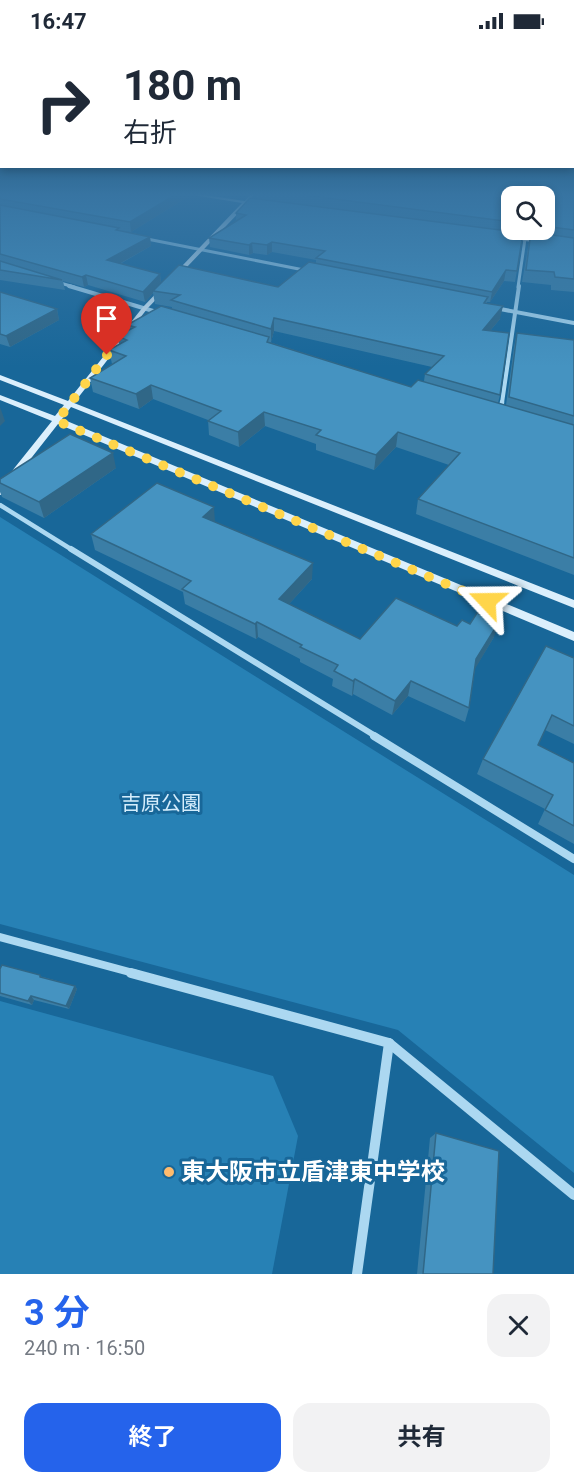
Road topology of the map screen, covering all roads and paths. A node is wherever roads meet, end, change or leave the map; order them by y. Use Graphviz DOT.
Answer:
graph roads {
  1 [pos="197,252"];
  2 [pos="218,252"];
  3 [pos="523,252"];
  4 [pos="316,272"];
  5 [pos="56,282"];
  6 [pos="492,307"];
  7 [pos="145,308"];
  8 [pos="516,312"];
  9 [pos="168,315"];
  10 [pos="574,323"];
  11 [pos="0,377"];
  12 [pos="0,398"];
  13 [pos="68,405"];
  14 [pos="500,414"];
  15 [pos="57,421"];
  16 [pos="0,492"];
  17 [pos="0,505"];
  18 [pos="574,604"];
  19 [pos="574,638"];
  20 [pos="574,859"];
  21 [pos="0,937"];
  22 [pos="389,1043"];
  23 [pos="574,1195"];
  24 [pos="357,1274"];
  1 -- 7 [label="street"];
  2 -- 4 [label="street"];
  3 -- 8 [label="street"];
  5 -- 7 [label="street"];
  6 -- 8 [label="street"];
  7 -- 9 [label="street"];
  7 -- 13 [label="street"];
  8 -- 10 [label="street"];
  8 -- 14 [label="street"];
  11 -- 13 [label="street"];
  12 -- 15 [label="street"];
  13 -- 15 [label="street"];
  13 -- 18 [label="street"];
  15 -- 16 [label="street"];
  15 -- 19 [label="street"];
  17 -- 20 [label="street"];
  21 -- 22 [label="street"];
  22 -- 23 [label="street"];
  22 -- 24 [label="street"];
}
